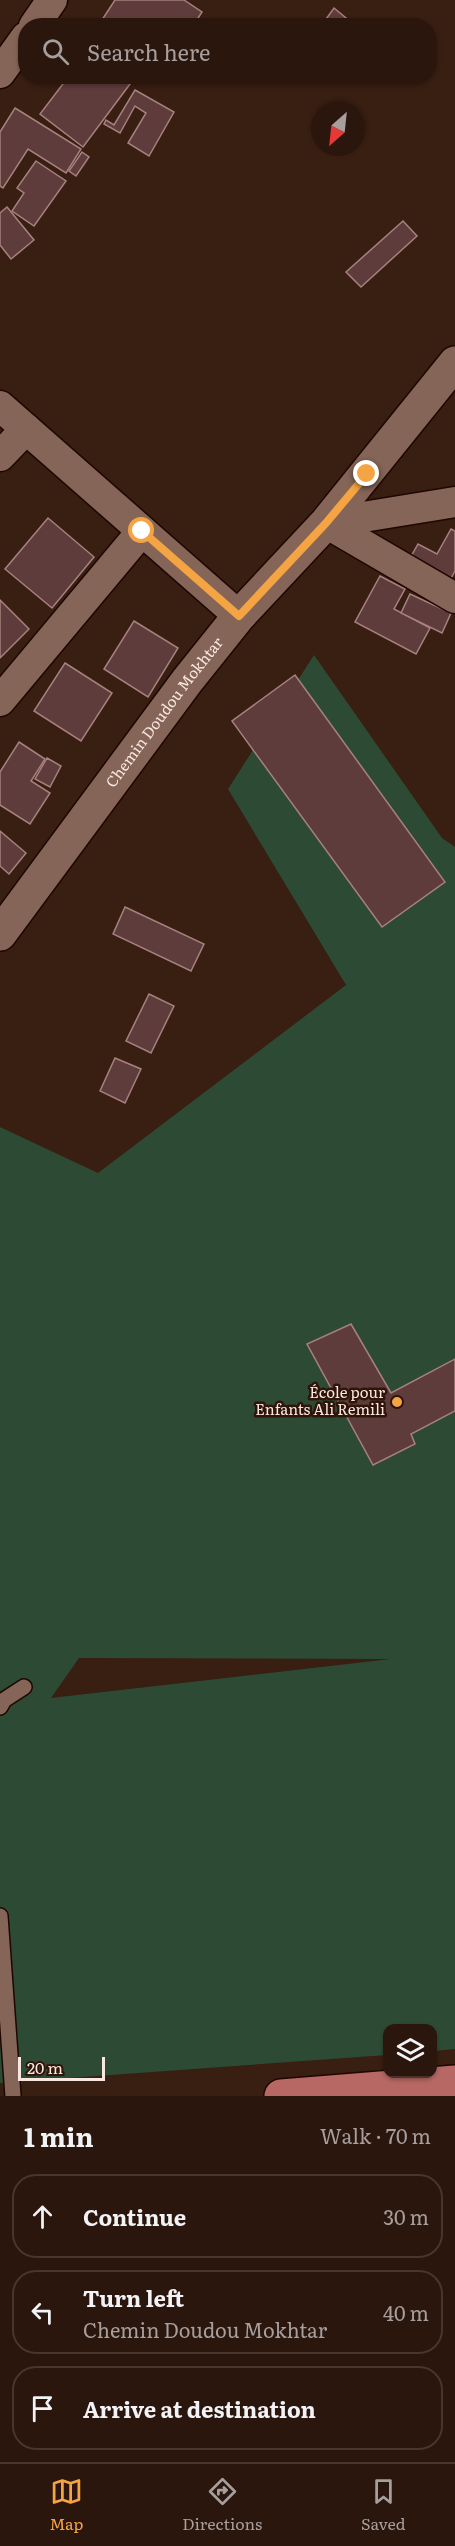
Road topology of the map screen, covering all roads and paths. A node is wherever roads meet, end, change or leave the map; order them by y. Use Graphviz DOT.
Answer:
graph roads {
  1 [pos="52,0"];
  2 [pos="40,18"];
  3 [pos="18,48"];
  4 [pos="0,73"];
  5 [pos="455,363"];
  6 [pos="0,406"];
  7 [pos="26,429"];
  8 [pos="0,456"];
  9 [pos="455,502"];
  10 [pos="326,523"];
  11 [pos="142,531"];
  12 [pos="455,598"];
  13 [pos="239,616"];
  14 [pos="0,701"];
  15 [pos="0,934"];
  16 [pos="24,1687"];
  17 [pos="0,1707"];
  18 [pos="0,1916"];
  19 [pos="455,2082"];
  20 [pos="13,2096"];
  21 [pos="281,2096"];
  1 -- 2 [label="street"];
  3 -- 4 [label="street"];
  5 -- 10 [label="street, Chemin Doudou Mokhtar"];
  6 -- 7 [label="street"];
  7 -- 8 [label="street"];
  7 -- 11 [label="street"];
  9 -- 10 [label="street"];
  10 -- 12 [label="street"];
  10 -- 13 [label="street, Chemin Doudou Mokhtar"];
  11 -- 13 [label="street"];
  11 -- 14 [label="street"];
  13 -- 15 [label="street, Chemin Doudou Mokhtar"];
  16 -- 17 [label="lane"];
  18 -- 20 [label="lane"];
  19 -- 21 [label="main road"];
}
